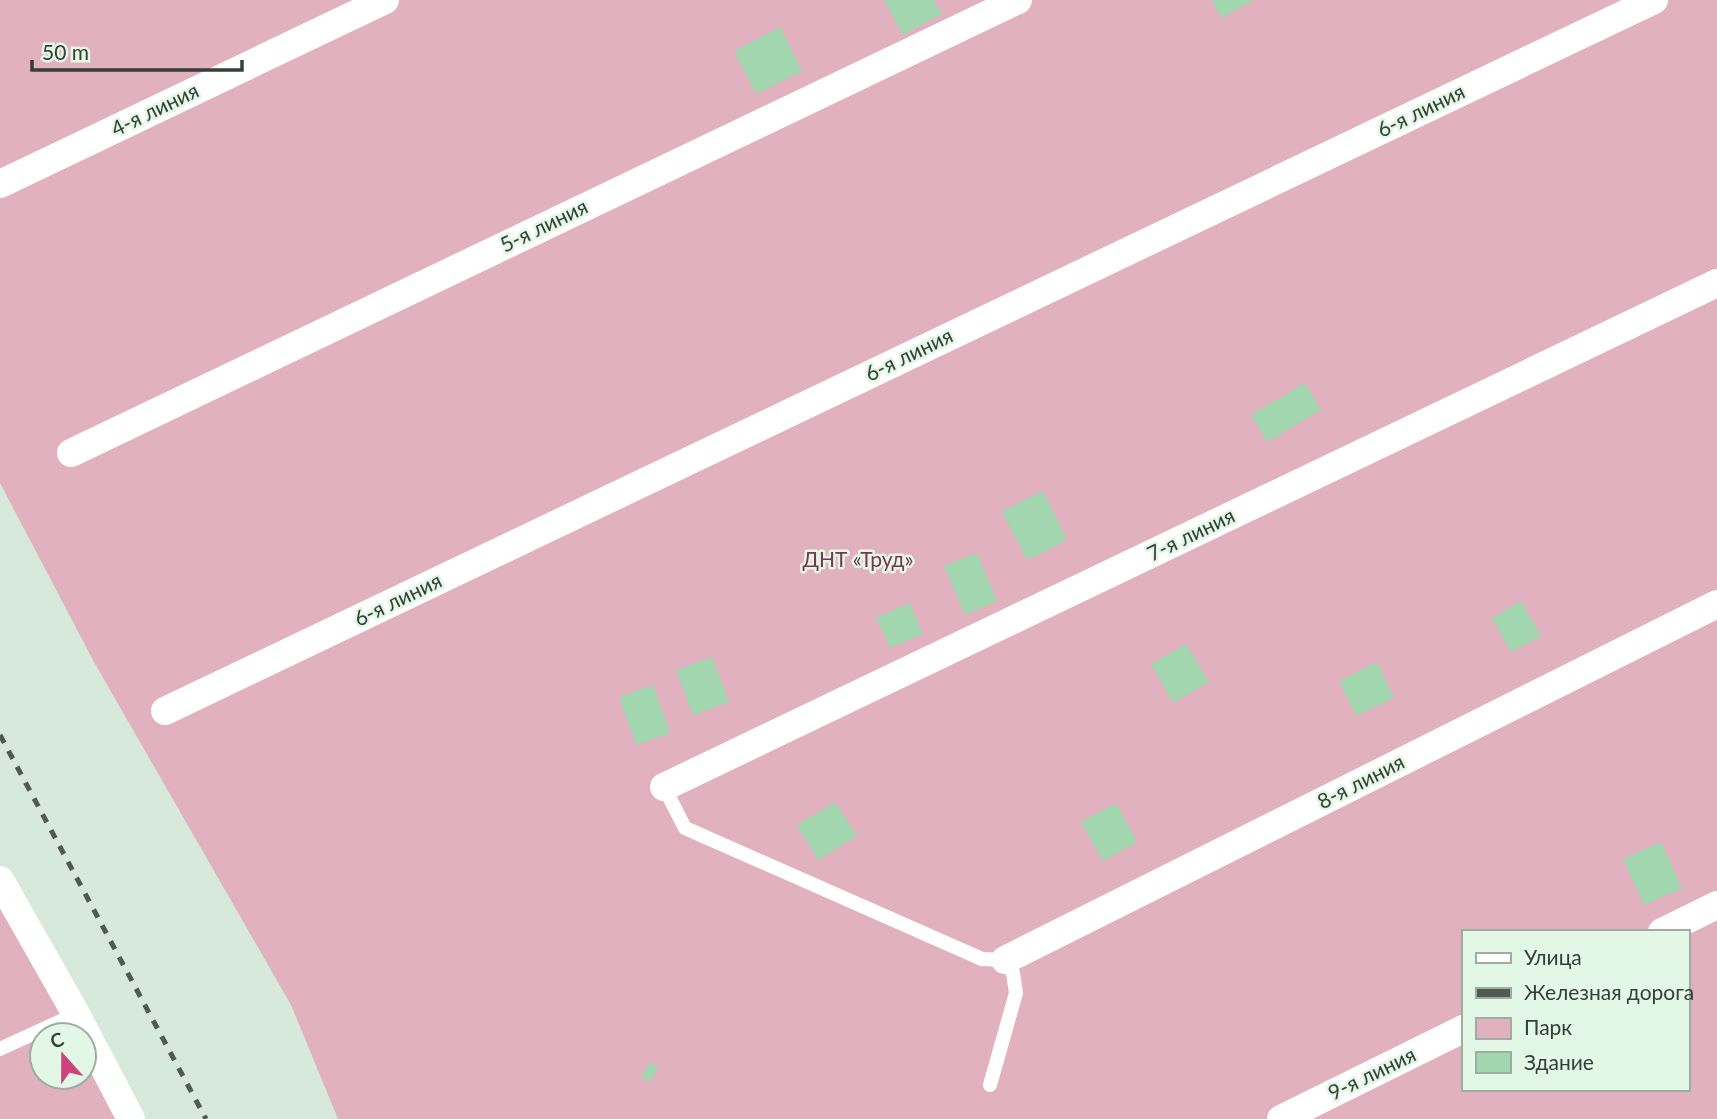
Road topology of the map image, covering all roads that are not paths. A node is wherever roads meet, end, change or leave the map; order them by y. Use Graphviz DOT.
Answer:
graph roads {
  1 [pos="385,0"];
  2 [pos="1018,0"];
  3 [pos="1654,0"];
  4 [pos="0,184"];
  5 [pos="1717,283"];
  6 [pos="71,453"];
  7 [pos="1717,604"];
  8 [pos="165,711"];
  9 [pos="664,787"];
  10 [pos="0,880"];
  11 [pos="1717,905"];
  12 [pos="1666,930"];
  13 [pos="1005,960"];
  14 [pos="76,1014"];
  15 [pos="1462,1029"];
  16 [pos="0,1049"];
  17 [pos="990,1086"];
  18 [pos="131,1119"];
  19 [pos="1281,1119"];
  1 -- 4 [label="street, 4-я линия"];
  2 -- 6 [label="street, 5-я линия"];
  3 -- 8 [label="street, 6-я линия"];
  5 -- 9 [label="street, 7-я линия"];
  7 -- 13 [label="street, 8-я линия"];
  9 -- 13 [label="lane"];
  10 -- 14 [label="street"];
  11 -- 12 [label="street"];
  13 -- 17 [label="lane"];
  14 -- 16 [label="lane"];
  14 -- 18 [label="street"];
  15 -- 19 [label="street, 9-я линия"];
}
